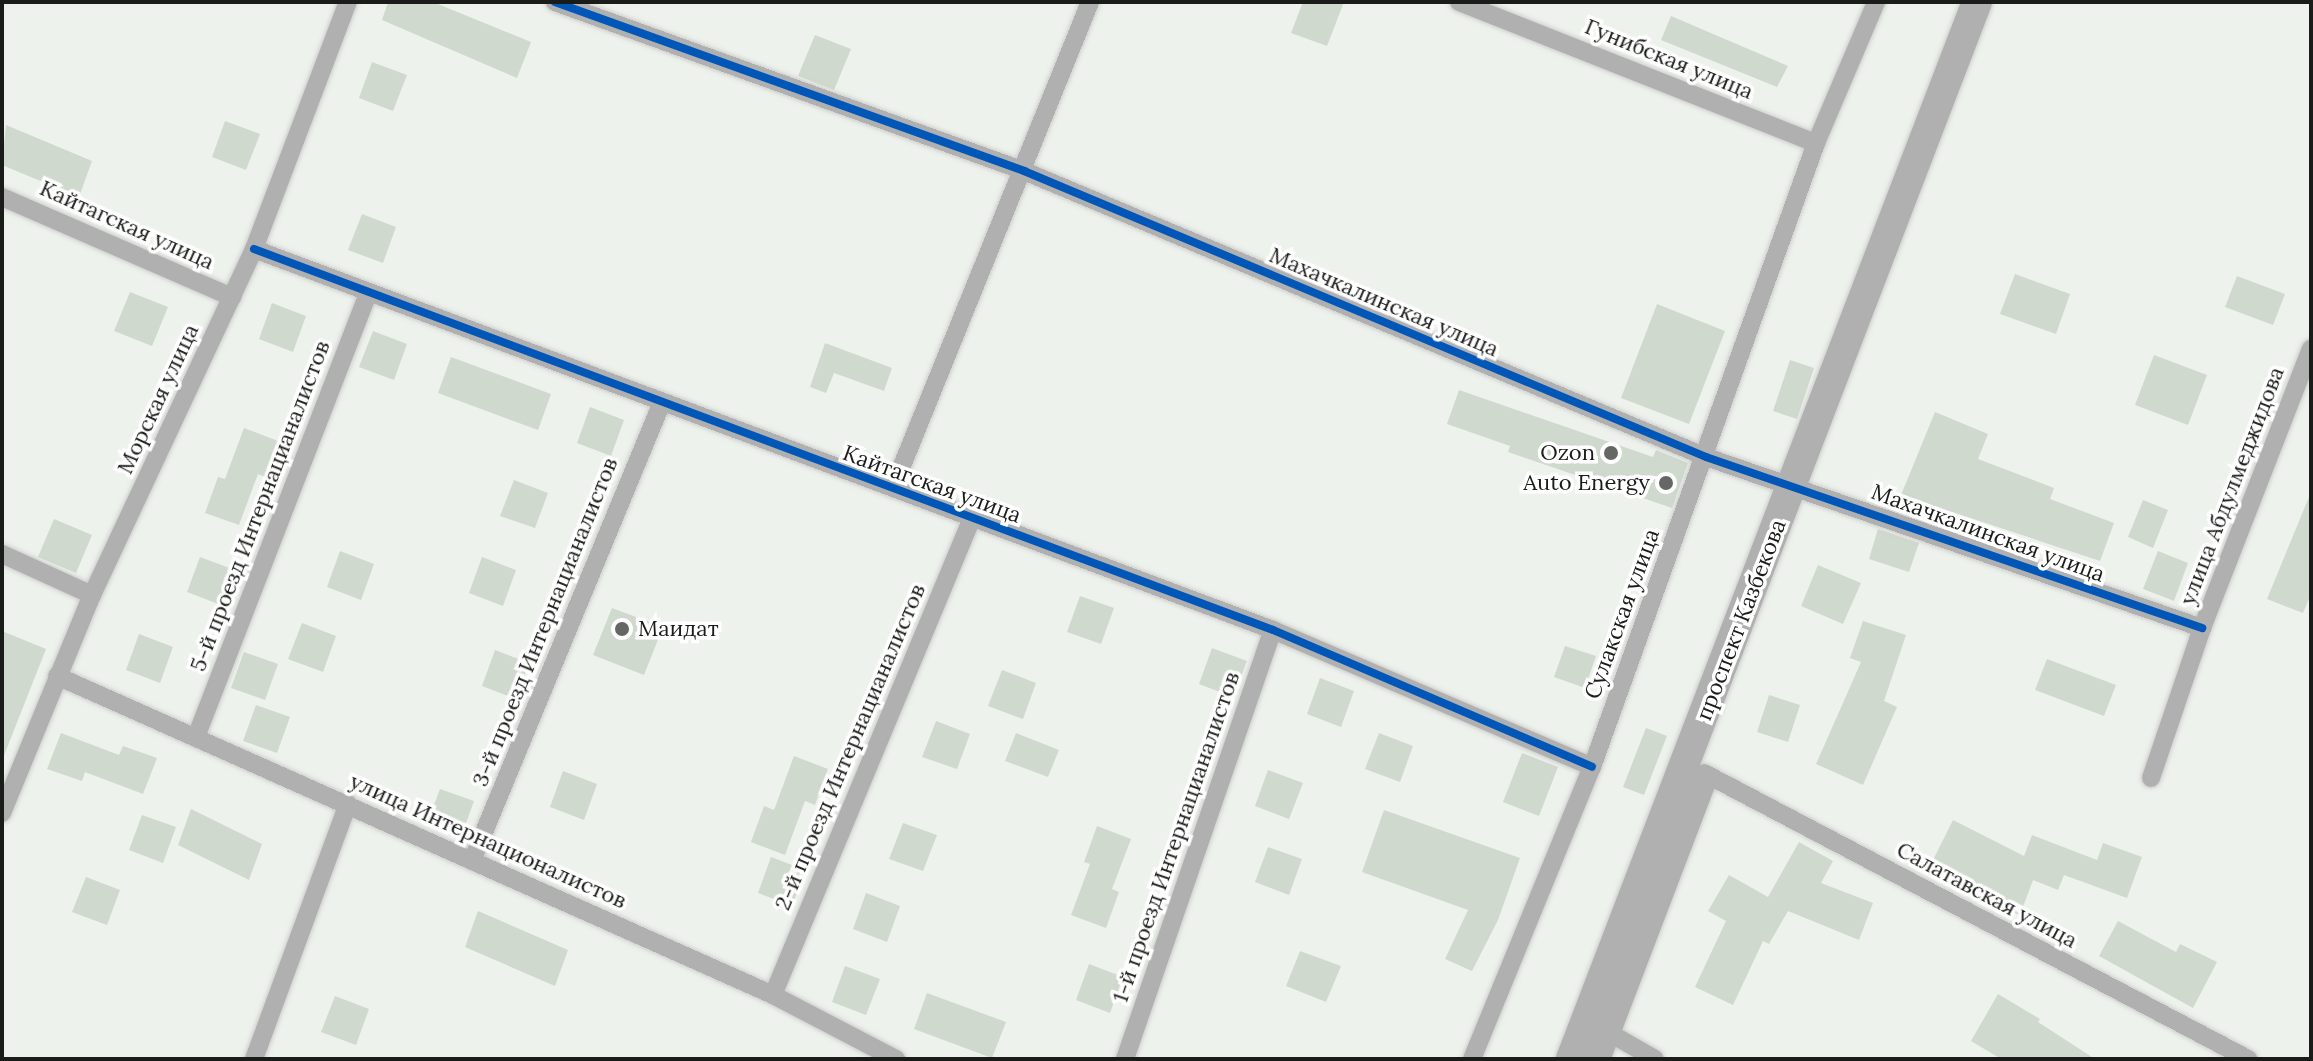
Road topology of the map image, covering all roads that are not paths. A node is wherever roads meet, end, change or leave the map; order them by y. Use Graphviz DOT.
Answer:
graph roads {
  1 [pos="348,2"];
  2 [pos="555,2"];
  3 [pos="1090,2"];
  4 [pos="1459,2"];
  5 [pos="1876,2"];
  6 [pos="1977,2"];
  7 [pos="1997,2"];
  8 [pos="1816,143"];
  9 [pos="1024,171"];
  10 [pos="2,197"];
  11 [pos="254,249"];
  12 [pos="369,292"];
  13 [pos="232,297"];
  14 [pos="2311,348"];
  15 [pos="662,402"];
  16 [pos="1706,457"];
  17 [pos="1802,486"];
  18 [pos="893,488"];
  19 [pos="972,518"];
  20 [pos="2,554"];
  21 [pos="92,595"];
  22 [pos="2202,628"];
  23 [pos="1273,630"];
  24 [pos="57,676"];
  25 [pos="196,737"];
  26 [pos="1592,767"];
  27 [pos="1704,773"];
  28 [pos="2151,778"];
  29 [pos="348,804"];
  30 [pos="2,813"];
  31 [pos="472,861"];
  32 [pos="773,995"];
  33 [pos="1606,1031"];
  34 [pos="254,1059"];
  35 [pos="896,1059"];
  36 [pos="1125,1059"];
  37 [pos="1472,1059"];
  38 [pos="1571,1059"];
  39 [pos="1595,1059"];
  40 [pos="1655,1059"];
  41 [pos="2248,1059"];
  1 -- 11 [label="street, Морская улица"];
  2 -- 9 [label="street, Махачкалинская улица"];
  3 -- 9 [label="street"];
  4 -- 8 [label="street, Гунибская улица"];
  5 -- 8 [label="street, Сулакская улица"];
  6 -- 17 [label="highway, проспект Казбекова"];
  7 -- 17 [label="highway, проспект Казбекова"];
  8 -- 16 [label="street, Сулакская улица"];
  9 -- 16 [label="street, Махачкалинская улица"];
  9 -- 18 [label="street"];
  10 -- 13 [label="street, Кайтагская улица"];
  11 -- 12 [label="street, Кайтагская улица"];
  11 -- 13 [label="street, Морская улица"];
  12 -- 15 [label="street, Кайтагская улица"];
  12 -- 25 [label="street, 5-й проезд Интернацианалистов"];
  13 -- 21 [label="street, Морская улица"];
  14 -- 22 [label="street, улица Абдулмеджидова"];
  15 -- 18 [label="street, Кайтагская улица"];
  15 -- 31 [label="street, 3-й проезд Интернацианалистов"];
  16 -- 17 [label="street, Махачкалинская улица"];
  16 -- 26 [label="street, Сулакская улица"];
  17 -- 22 [label="street, Махачкалинская улица"];
  17 -- 27 [label="highway, проспект Казбекова"];
  17 -- 38 [label="highway, проспект Казбекова"];
  18 -- 19 [label="street, Кайтагская улица"];
  19 -- 23 [label="street, Кайтагская улица"];
  19 -- 32 [label="street, 2-й проезд Интернацианалистов"];
  20 -- 21 [label="street"];
  21 -- 24 [label="street, Морская улица"];
  22 -- 28 [label="street, улица Абдулмеджидова"];
  23 -- 26 [label="street, Кайтагская улица"];
  23 -- 36 [label="street, 1-й проезд Интернацианалистов"];
  24 -- 25 [label="street, улица Интернационалистов"];
  24 -- 30 [label="street, Морская улица"];
  25 -- 29 [label="street, улица Интернационалистов"];
  26 -- 37 [label="street, Сулакская улица"];
  27 -- 33 [label="highway, проспект Казбекова"];
  27 -- 41 [label="street, Салатавская улица"];
  29 -- 31 [label="street, улица Интернационалистов"];
  29 -- 34 [label="street"];
  31 -- 32 [label="street, улица Интернационалистов"];
  32 -- 35 [label="street, улица Интернационалистов"];
  33 -- 39 [label="highway, проспект Казбекова"];
  33 -- 40 [label="street"];
}
